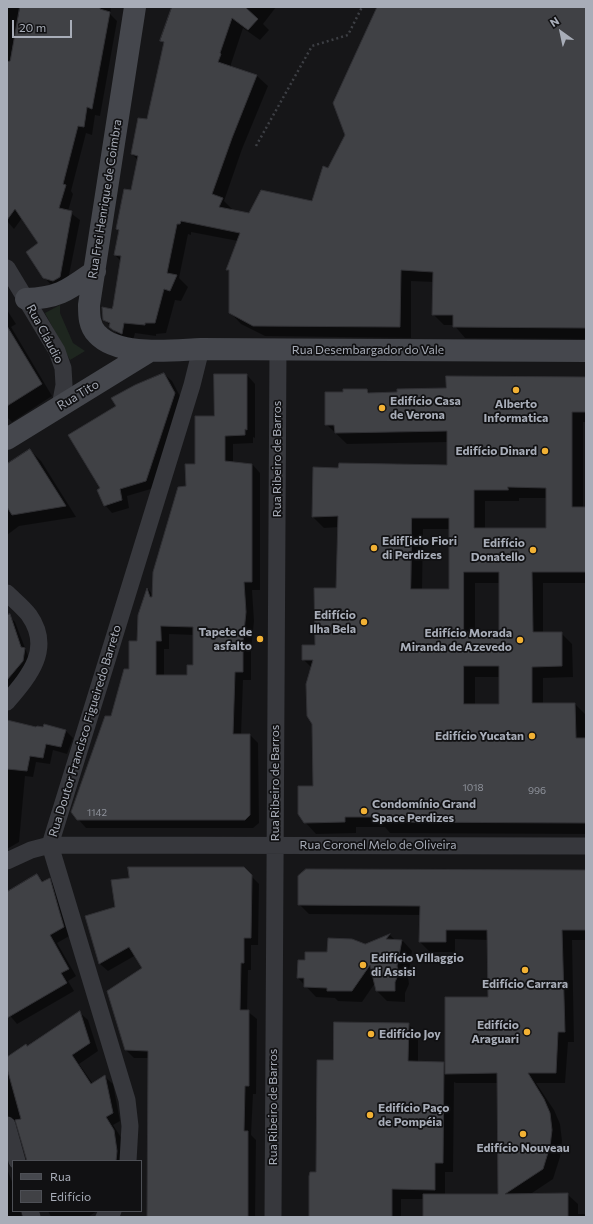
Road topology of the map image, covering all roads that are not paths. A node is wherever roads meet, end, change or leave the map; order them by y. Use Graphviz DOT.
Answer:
graph roads {
  1 [pos="135,7"];
  2 [pos="7,268"];
  3 [pos="94,271"];
  4 [pos="26,299"];
  5 [pos="201,349"];
  6 [pos="278,349"];
  7 [pos="150,351"];
  8 [pos="586,351"];
  9 [pos="60,406"];
  10 [pos="7,439"];
  11 [pos="7,593"];
  12 [pos="7,702"];
  13 [pos="50,845"];
  14 [pos="274,845"];
  15 [pos="586,846"];
  16 [pos="7,861"];
  17 [pos="7,1125"];
  18 [pos="17,1160"];
  19 [pos="128,1160"];
  20 [pos="273,1217"];
  1 -- 3 [label="main road, Rua Frei Henrique de Coimbra"];
  2 -- 4 [label="street, Rua Cláudio"];
  3 -- 4 [label="main road"];
  3 -- 7 [label="main road, Rua Frei Henrique de Coimbra"];
  4 -- 9 [label="street, Rua Cláudio"];
  5 -- 6 [label="main road, Rua Desembargador do Vale"];
  5 -- 7 [label="main road, Rua Desembargador do Vale"];
  5 -- 13 [label="street, Rua Doutor Francisco Figueiredo Barreto"];
  6 -- 8 [label="main road, Rua Desembargador do Vale"];
  6 -- 14 [label="street, Rua Ribeiro de Barros"];
  7 -- 9 [label="main road, Rua Tito"];
  9 -- 10 [label="main road, Rua Tito"];
  11 -- 12 [label="street"];
  13 -- 14 [label="street, Rua Coronel Melo de Oliveira"];
  13 -- 16 [label="street, Rua Coronel Melo de Oliveira"];
  13 -- 19 [label="street, Rua Doutor Francisco Figueiredo Barreto"];
  14 -- 15 [label="street, Rua Coronel Melo de Oliveira"];
  14 -- 20 [label="street, Rua Ribeiro de Barros"];
  17 -- 18 [label="street"];
}
